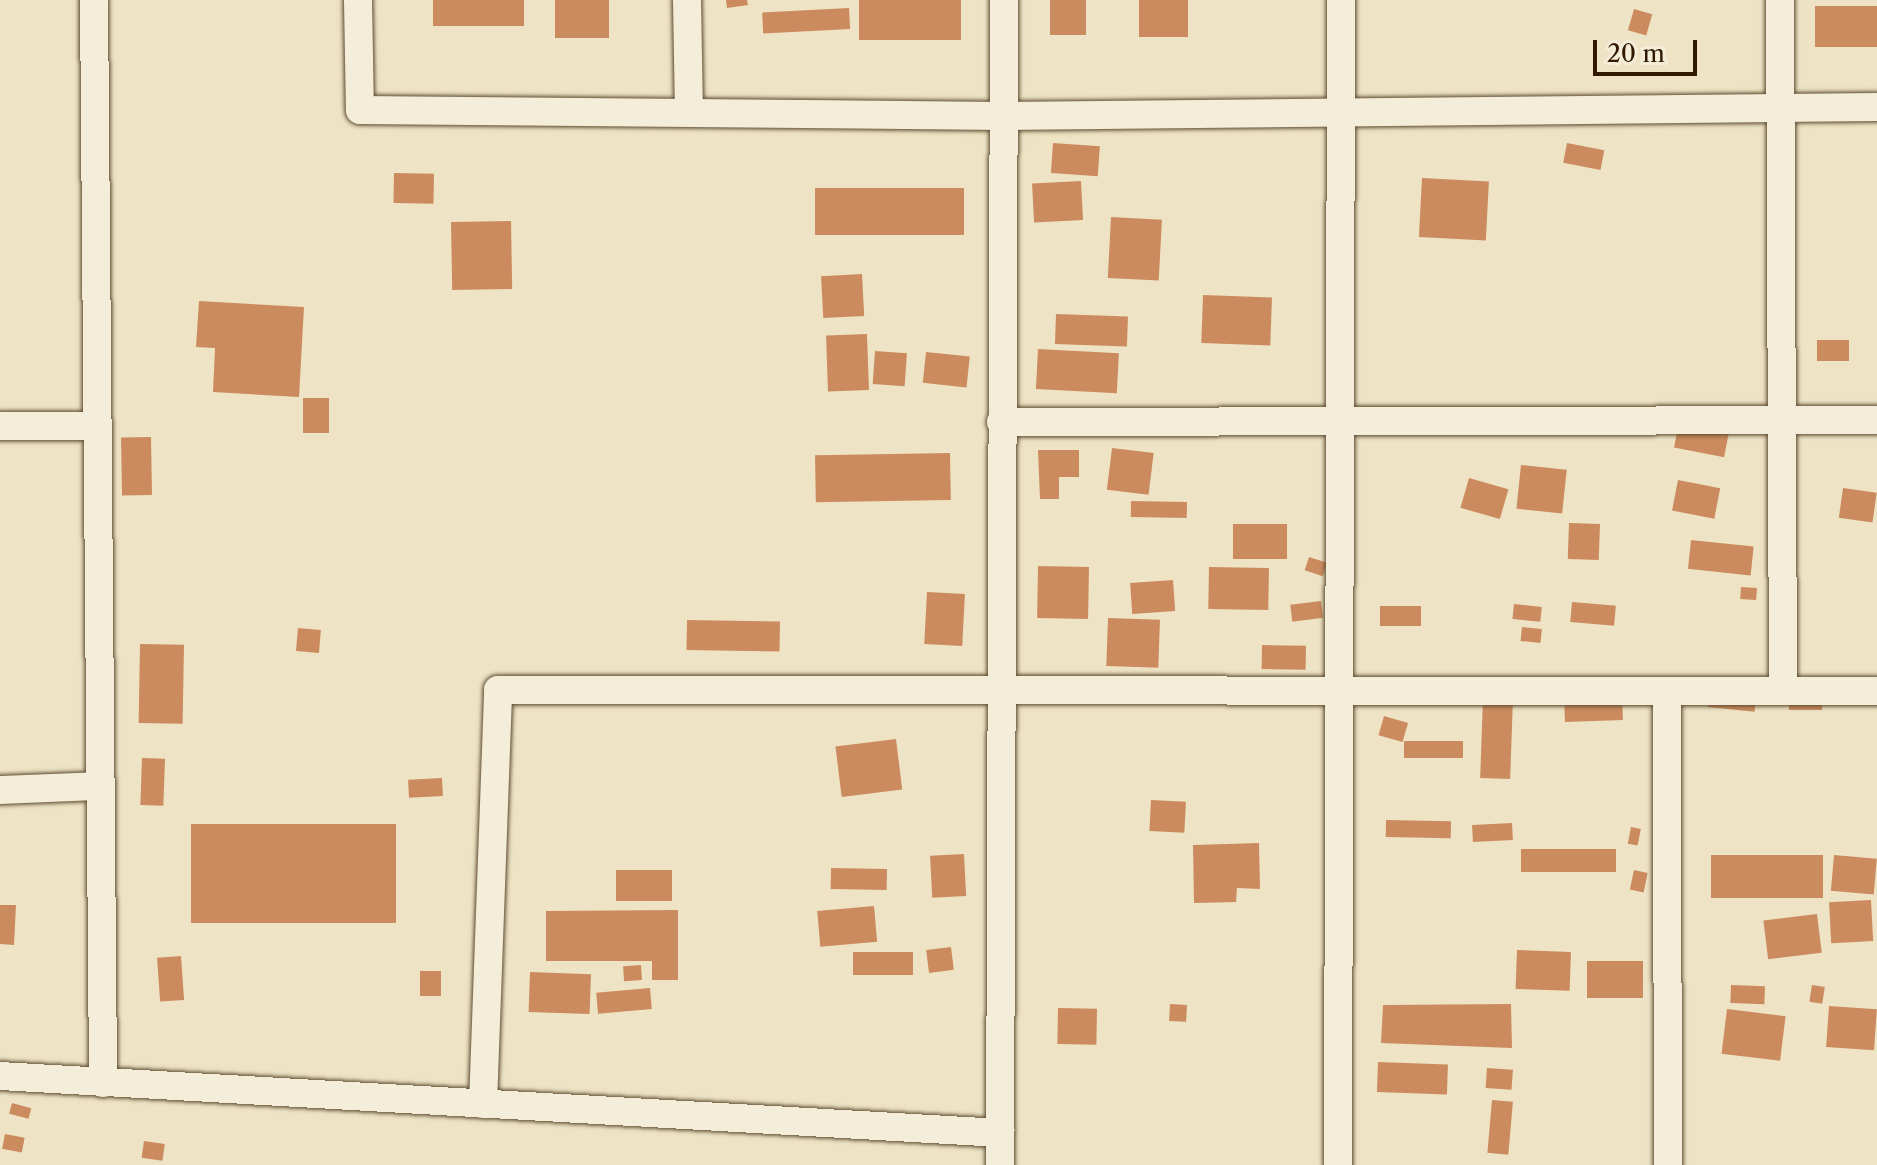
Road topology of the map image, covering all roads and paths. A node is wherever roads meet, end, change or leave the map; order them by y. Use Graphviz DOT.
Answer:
graph roads {
  1 [pos="94,0"];
  2 [pos="358,0"];
  3 [pos="687,0"];
  4 [pos="1004,0"];
  5 [pos="1341,0"];
  6 [pos="1780,0"];
  7 [pos="1780,107"];
  8 [pos="1877,107"];
  9 [pos="689,110"];
  10 [pos="1341,110"];
  11 [pos="1003,116"];
  12 [pos="1339,418"];
  13 [pos="1780,419"];
  14 [pos="1877,420"];
  15 [pos="1001,422"];
  16 [pos="0,426"];
  17 [pos="98,426"];
  18 [pos="999,690"];
  19 [pos="1337,690"];
  20 [pos="1667,691"];
  21 [pos="1783,691"];
  22 [pos="1877,691"];
  23 [pos="101,786"];
  24 [pos="0,790"];
  25 [pos="0,1076"];
  26 [pos="103,1083"];
  27 [pos="483,1104"];
  28 [pos="1000,1133"];
  29 [pos="1000,1165"];
  30 [pos="1338,1165"];
  31 [pos="1668,1165"];
  1 -- 17 [label="street"];
  2 -- 9 [label="street"];
  3 -- 9 [label="street"];
  4 -- 11 [label="street"];
  5 -- 10 [label="street"];
  6 -- 7 [label="street"];
  7 -- 8 [label="street"];
  7 -- 10 [label="street"];
  7 -- 13 [label="street"];
  9 -- 11 [label="street"];
  10 -- 11 [label="street"];
  10 -- 12 [label="street"];
  11 -- 15 [label="street"];
  12 -- 13 [label="street"];
  12 -- 15 [label="street"];
  12 -- 19 [label="street"];
  13 -- 14 [label="street"];
  13 -- 21 [label="street"];
  15 -- 18 [label="street"];
  16 -- 17 [label="street"];
  17 -- 23 [label="street"];
  18 -- 19 [label="street"];
  18 -- 27 [label="street"];
  18 -- 28 [label="street"];
  19 -- 20 [label="street"];
  19 -- 30 [label="street"];
  20 -- 21 [label="street"];
  20 -- 31 [label="street"];
  21 -- 22 [label="street"];
  23 -- 24 [label="street"];
  23 -- 26 [label="street"];
  25 -- 26 [label="street"];
  26 -- 27 [label="street"];
  27 -- 28 [label="street"];
  28 -- 29 [label="street"];
}
